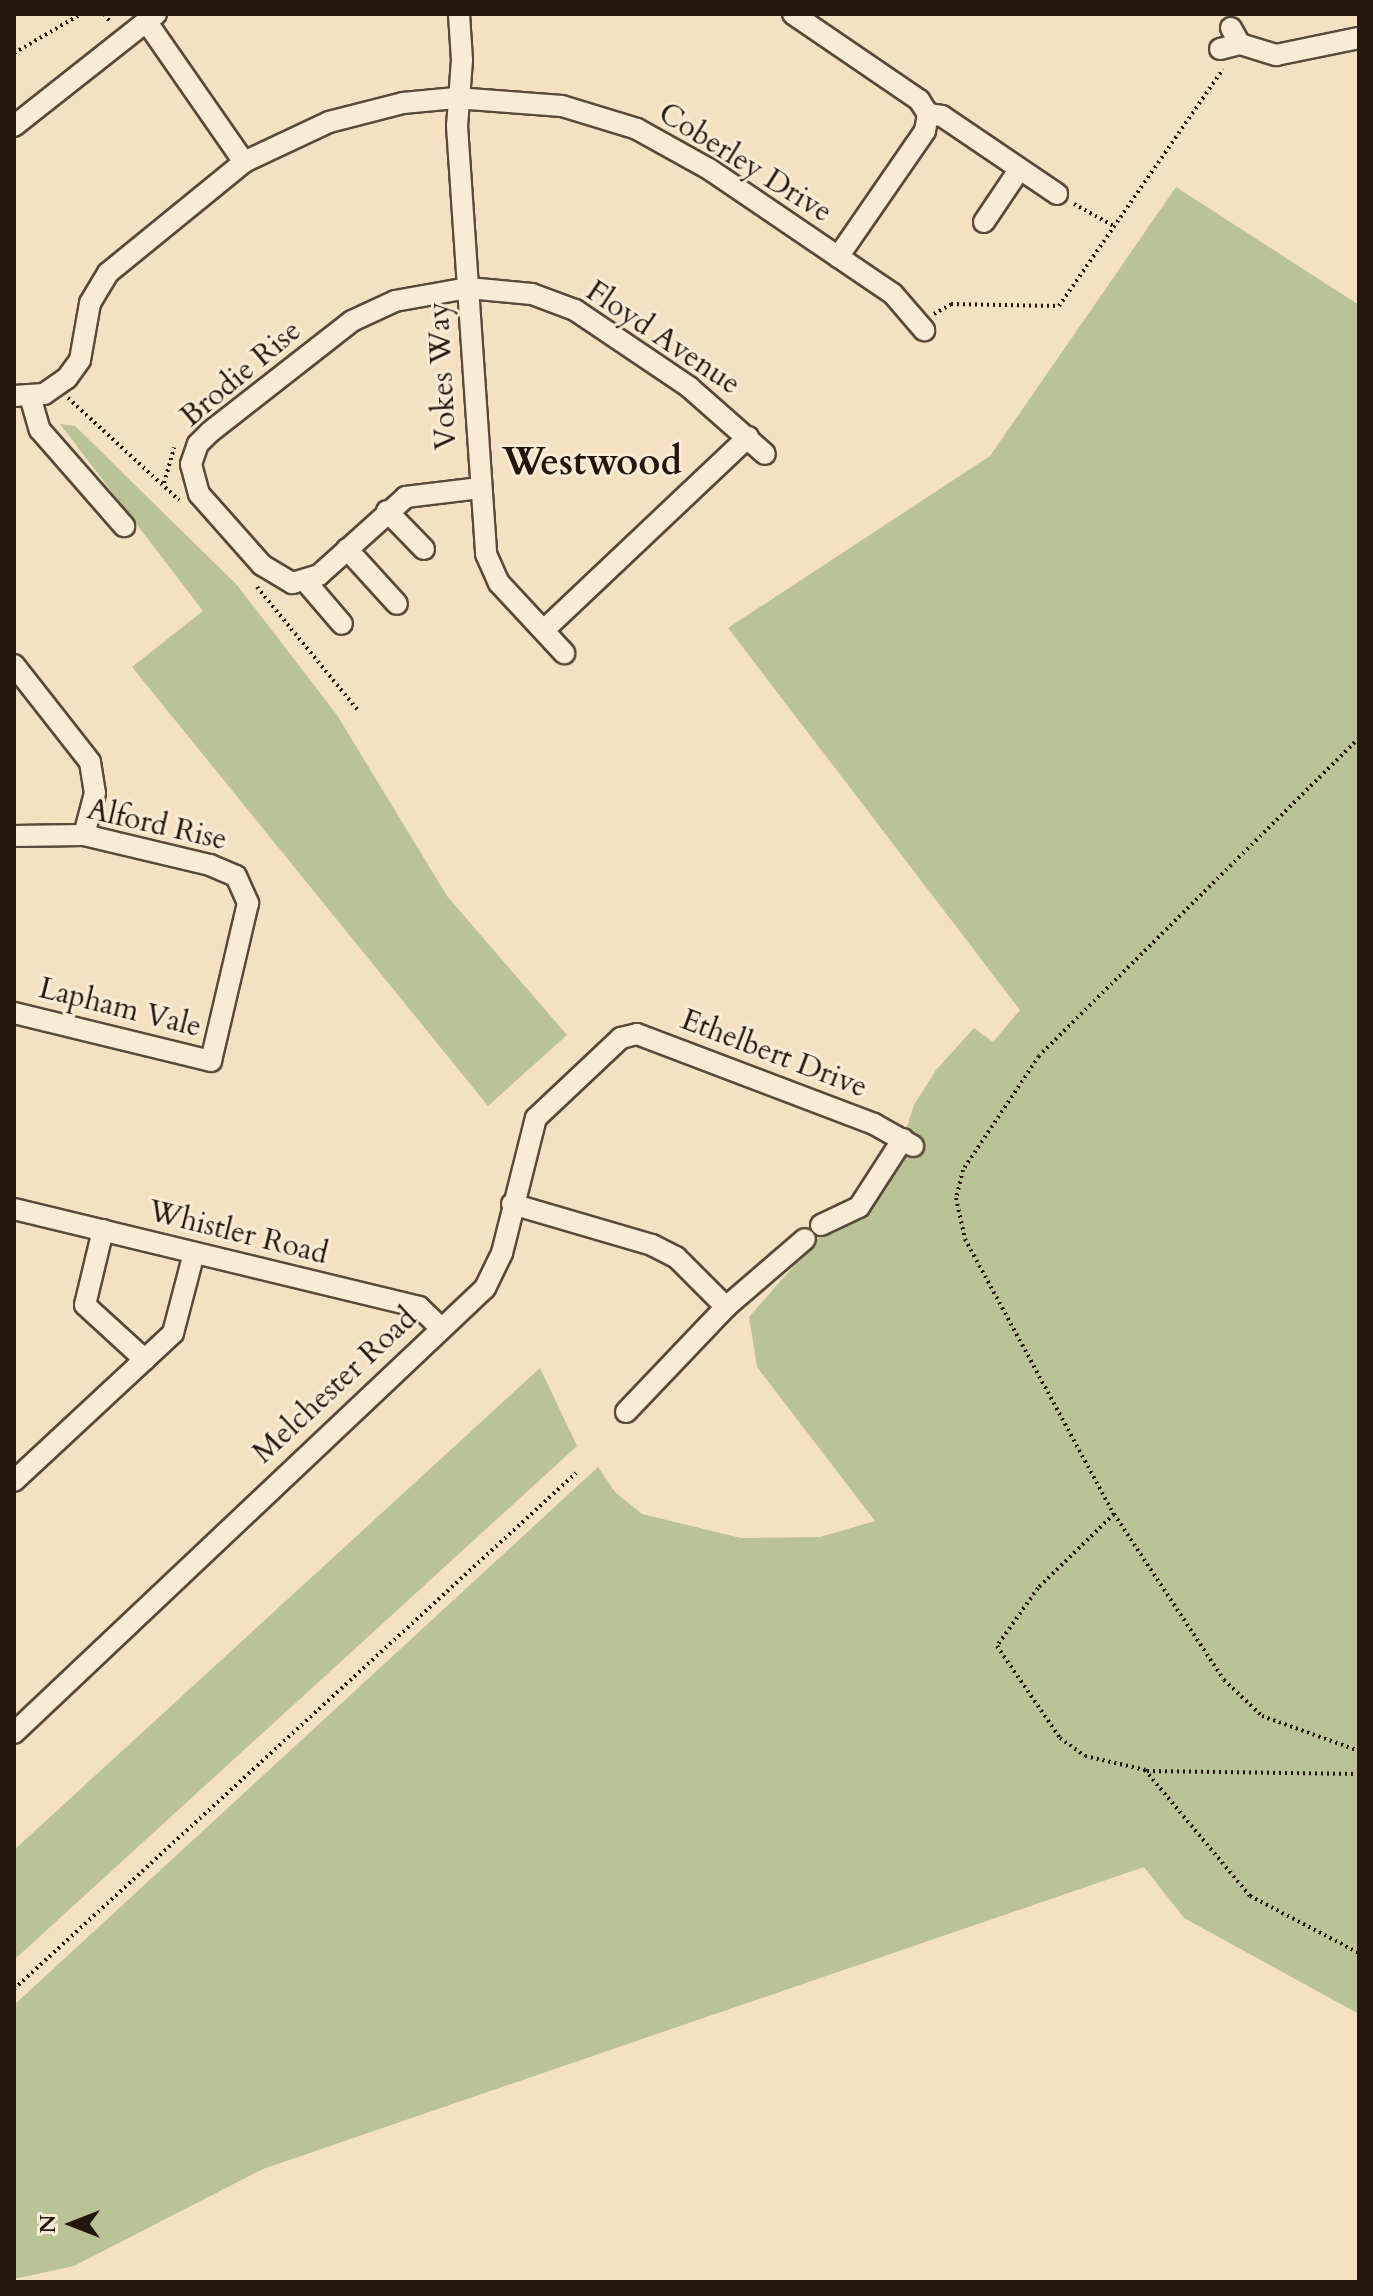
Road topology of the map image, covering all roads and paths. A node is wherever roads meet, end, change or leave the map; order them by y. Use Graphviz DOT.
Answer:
graph roads {
  1 [pos="81,14"];
  2 [pos="459,14"];
  3 [pos="793,14"];
  4 [pos="151,17"];
  5 [pos="1359,38"];
  6 [pos="1231,40"];
  7 [pos="14,53"];
  8 [pos="456,98"];
  9 [pos="928,114"];
  10 [pos="14,126"];
  11 [pos="244,162"];
  12 [pos="1019,170"];
  13 [pos="1057,194"];
  14 [pos="984,222"];
  15 [pos="1114,226"];
  16 [pos="838,257"];
  17 [pos="468,288"];
  18 [pos="922,326"];
  19 [pos="22,396"];
  20 [pos="748,437"];
  21 [pos="765,454"];
  22 [pos="480,488"];
  23 [pos="387,511"];
  24 [pos="124,526"];
  25 [pos="347,549"];
  26 [pos="424,549"];
  27 [pos="306,582"];
  28 [pos="397,604"];
  29 [pos="342,624"];
  30 [pos="544,630"];
  31 [pos="564,653"];
  32 [pos="14,665"];
  33 [pos="1359,738"];
  34 [pos="84,835"];
  35 [pos="14,836"];
  36 [pos="14,1013"];
  37 [pos="621,1038"];
  38 [pos="211,1061"];
  39 [pos="512,1204"];
  40 [pos="14,1209"];
  41 [pos="821,1225"];
  42 [pos="103,1230"];
  43 [pos="805,1239"];
  44 [pos="194,1253"];
  45 [pos="726,1307"];
  46 [pos="441,1328"];
  47 [pos="145,1360"];
  48 [pos="626,1412"];
  49 [pos="576,1473"];
  50 [pos="14,1481"];
  51 [pos="1114,1514"];
  52 [pos="14,1733"];
  53 [pos="1359,1751"];
  54 [pos="1145,1770"];
  55 [pos="1359,1774"];
  56 [pos="1359,1953"];
  57 [pos="14,1989"];
  1 -- 7 [label="path"];
  2 -- 8 [label="street, Vokes Way"];
  3 -- 9 [label="street"];
  4 -- 10 [label="street"];
  4 -- 11 [label="street"];
  5 -- 6 [label="street"];
  6 -- 15 [label="path"];
  8 -- 11 [label="street, Coberley Drive"];
  8 -- 16 [label="street, Coberley Drive"];
  8 -- 17 [label="street, Vokes Way"];
  9 -- 12 [label="street"];
  9 -- 16 [label="street"];
  11 -- 19 [label="street, Coberley Drive"];
  12 -- 13 [label="street"];
  12 -- 14 [label="street"];
  13 -- 15 [label="path"];
  15 -- 18 [label="path"];
  16 -- 18 [label="street, Coberley Drive"];
  17 -- 20 [label="street, Floyd Avenue"];
  17 -- 22 [label="street, Vokes Way"];
  17 -- 27 [label="street, Brodie Rise"];
  19 -- 24 [label="street"];
  20 -- 21 [label="street, Floyd Avenue"];
  20 -- 30 [label="street"];
  22 -- 23 [label="street"];
  22 -- 30 [label="street, Vokes Way"];
  23 -- 25 [label="street"];
  23 -- 26 [label="street"];
  25 -- 27 [label="street"];
  25 -- 28 [label="street"];
  27 -- 29 [label="street"];
  30 -- 31 [label="street, Vokes Way"];
  32 -- 34 [label="street"];
  33 -- 51 [label="path"];
  34 -- 35 [label="street, Alford Rise"];
  34 -- 38 [label="street, Alford Rise"];
  36 -- 38 [label="street, Lapham Vale"];
  37 -- 39 [label="street, Melchester Road"];
  37 -- 41 [label="street, Ethelbert Drive"];
  39 -- 45 [label="street"];
  39 -- 46 [label="street, Melchester Road"];
  40 -- 42 [label="street, Whistler Road"];
  42 -- 44 [label="street, Whistler Road"];
  42 -- 47 [label="street"];
  43 -- 45 [label="street"];
  44 -- 46 [label="street, Whistler Road"];
  44 -- 47 [label="street"];
  45 -- 48 [label="street"];
  46 -- 52 [label="street, Melchester Road"];
  47 -- 50 [label="street"];
  49 -- 57 [label="path"];
  51 -- 53 [label="path"];
  51 -- 54 [label="path"];
  54 -- 55 [label="path"];
  54 -- 56 [label="path"];
}
